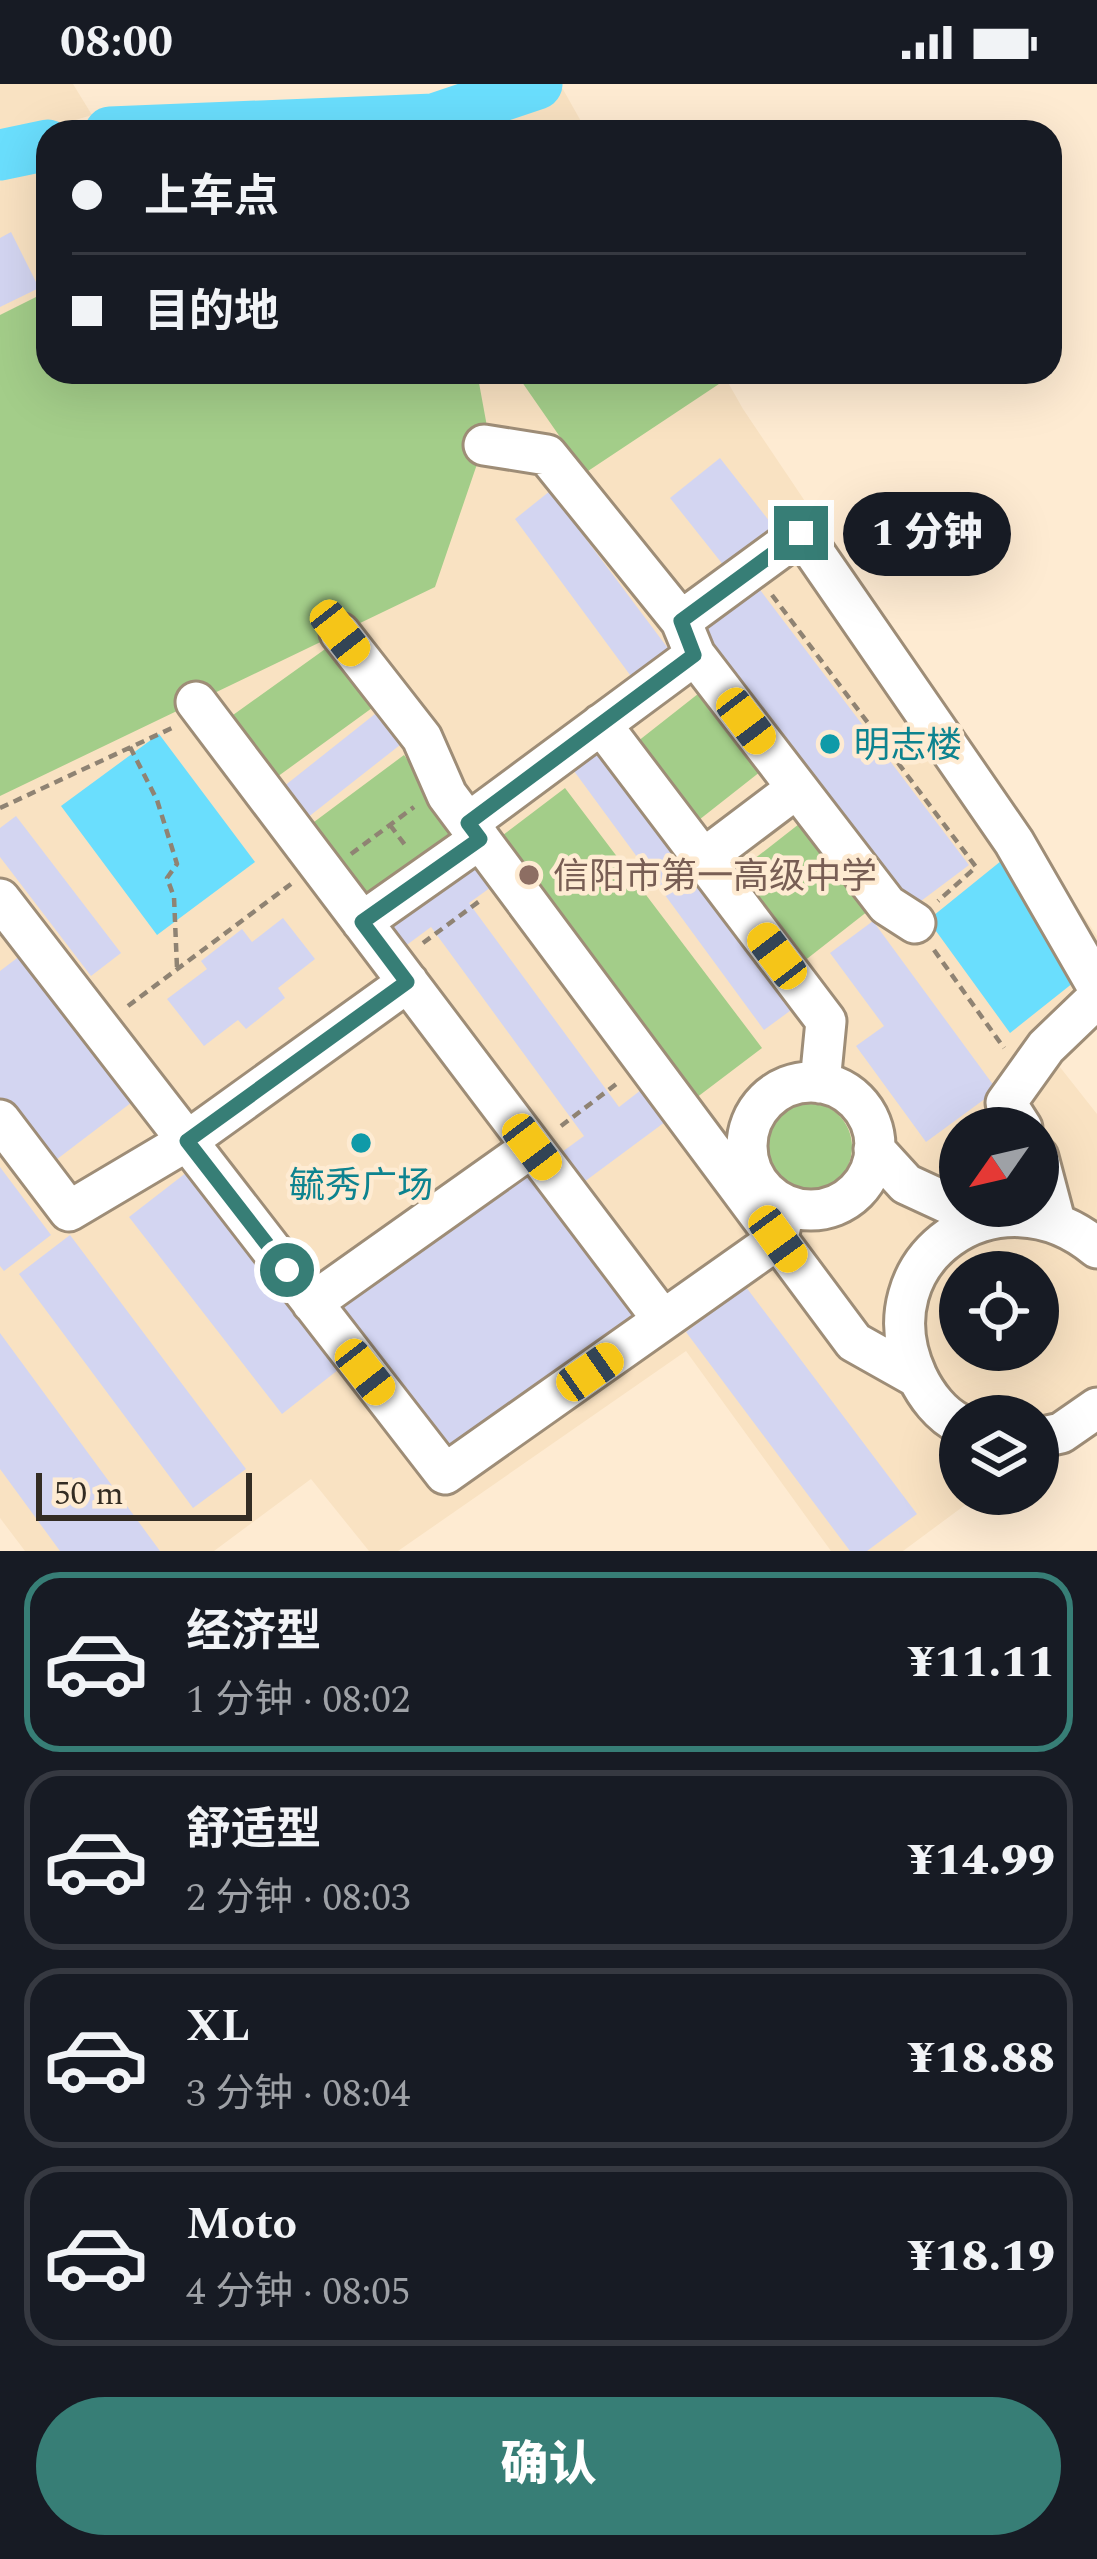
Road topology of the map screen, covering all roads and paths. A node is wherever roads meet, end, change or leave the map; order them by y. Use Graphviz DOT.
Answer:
graph roads {
  1 [pos="484,446"];
  2 [pos="751,567"];
  3 [pos="340,633"];
  4 [pos="688,638"];
  5 [pos="200,708"];
  6 [pos="601,724"];
  7 [pos="130,748"];
  8 [pos="443,785"];
  9 [pos="797,788"];
  10 [pos="0,808"];
  11 [pos="474,831"];
  12 [pos="703,859"];
  13 [pos="322,869"];
  14 [pos="510,879"];
  15 [pos="0,899"];
  16 [pos="362,922"];
  17 [pos="915,923"];
  18 [pos="177,968"];
  19 [pos="401,973"];
  20 [pos="1097,986"];
  21 [pos="1097,998"];
  22 [pos="99,1028"];
  23 [pos="646,1062"];
  24 [pos="1025,1077"];
  25 [pos="820,1083"];
  26 [pos="1009,1107"];
  27 [pos="686,1116"];
  28 [pos="0,1120"];
  29 [pos="747,1137"];
  30 [pos="187,1141"];
  31 [pos="532,1147"];
  32 [pos="874,1149"];
  33 [pos="939,1199"];
  34 [pos="781,1222"];
  35 [pos="1059,1223"];
  36 [pos="964,1227"];
  37 [pos="1097,1248"];
  38 [pos="313,1303"];
  39 [pos="663,1320"];
  40 [pos="918,1378"];
  41 [pos="939,1405"];
  42 [pos="1097,1408"];
  43 [pos="1059,1433"];
  1 -- 4 [label="street"];
  2 -- 4 [label="street"];
  2 -- 17 [label="path"];
  2 -- 20 [label="street"];
  3 -- 8 [label="street"];
  4 -- 6 [label="street"];
  4 -- 9 [label="street"];
  5 -- 7 [label="path"];
  5 -- 13 [label="street"];
  6 -- 11 [label="street"];
  6 -- 12 [label="street"];
  7 -- 10 [label="path"];
  7 -- 18 [label="path"];
  8 -- 11 [label="street"];
  8 -- 13 [label="path"];
  9 -- 12 [label="street"];
  9 -- 17 [label="street"];
  11 -- 14 [label="street"];
  11 -- 16 [label="street"];
  12 -- 25 [label="street"];
  13 -- 16 [label="street"];
  13 -- 18 [label="path"];
  14 -- 19 [label="path"];
  14 -- 23 [label="street"];
  15 -- 22 [label="street"];
  16 -- 19 [label="street"];
  17 -- 24 [label="path"];
  18 -- 22 [label="path"];
  19 -- 30 [label="street"];
  19 -- 31 [label="street"];
  21 -- 24 [label="street"];
  22 -- 30 [label="street"];
  23 -- 27 [label="street"];
  23 -- 31 [label="path"];
  24 -- 26 [label="street"];
  25 -- 29 [label="street"];
  25 -- 32 [label="street"];
  27 -- 29 [label="street"];
  27 -- 34 [label="street"];
  28 -- 30 [label="street"];
  29 -- 34 [label="street"];
  30 -- 38 [label="street"];
  31 -- 38 [label="street"];
  31 -- 39 [label="street"];
  32 -- 33 [label="street"];
  32 -- 34 [label="street"];
  34 -- 39 [label="street"];
  34 -- 40 [label="street"];
  35 -- 37 [label="street"];
  36 -- 40 [label="street"];
  38 -- 39 [label="street"];
  40 -- 41 [label="street"];
  42 -- 43 [label="street"];
}
